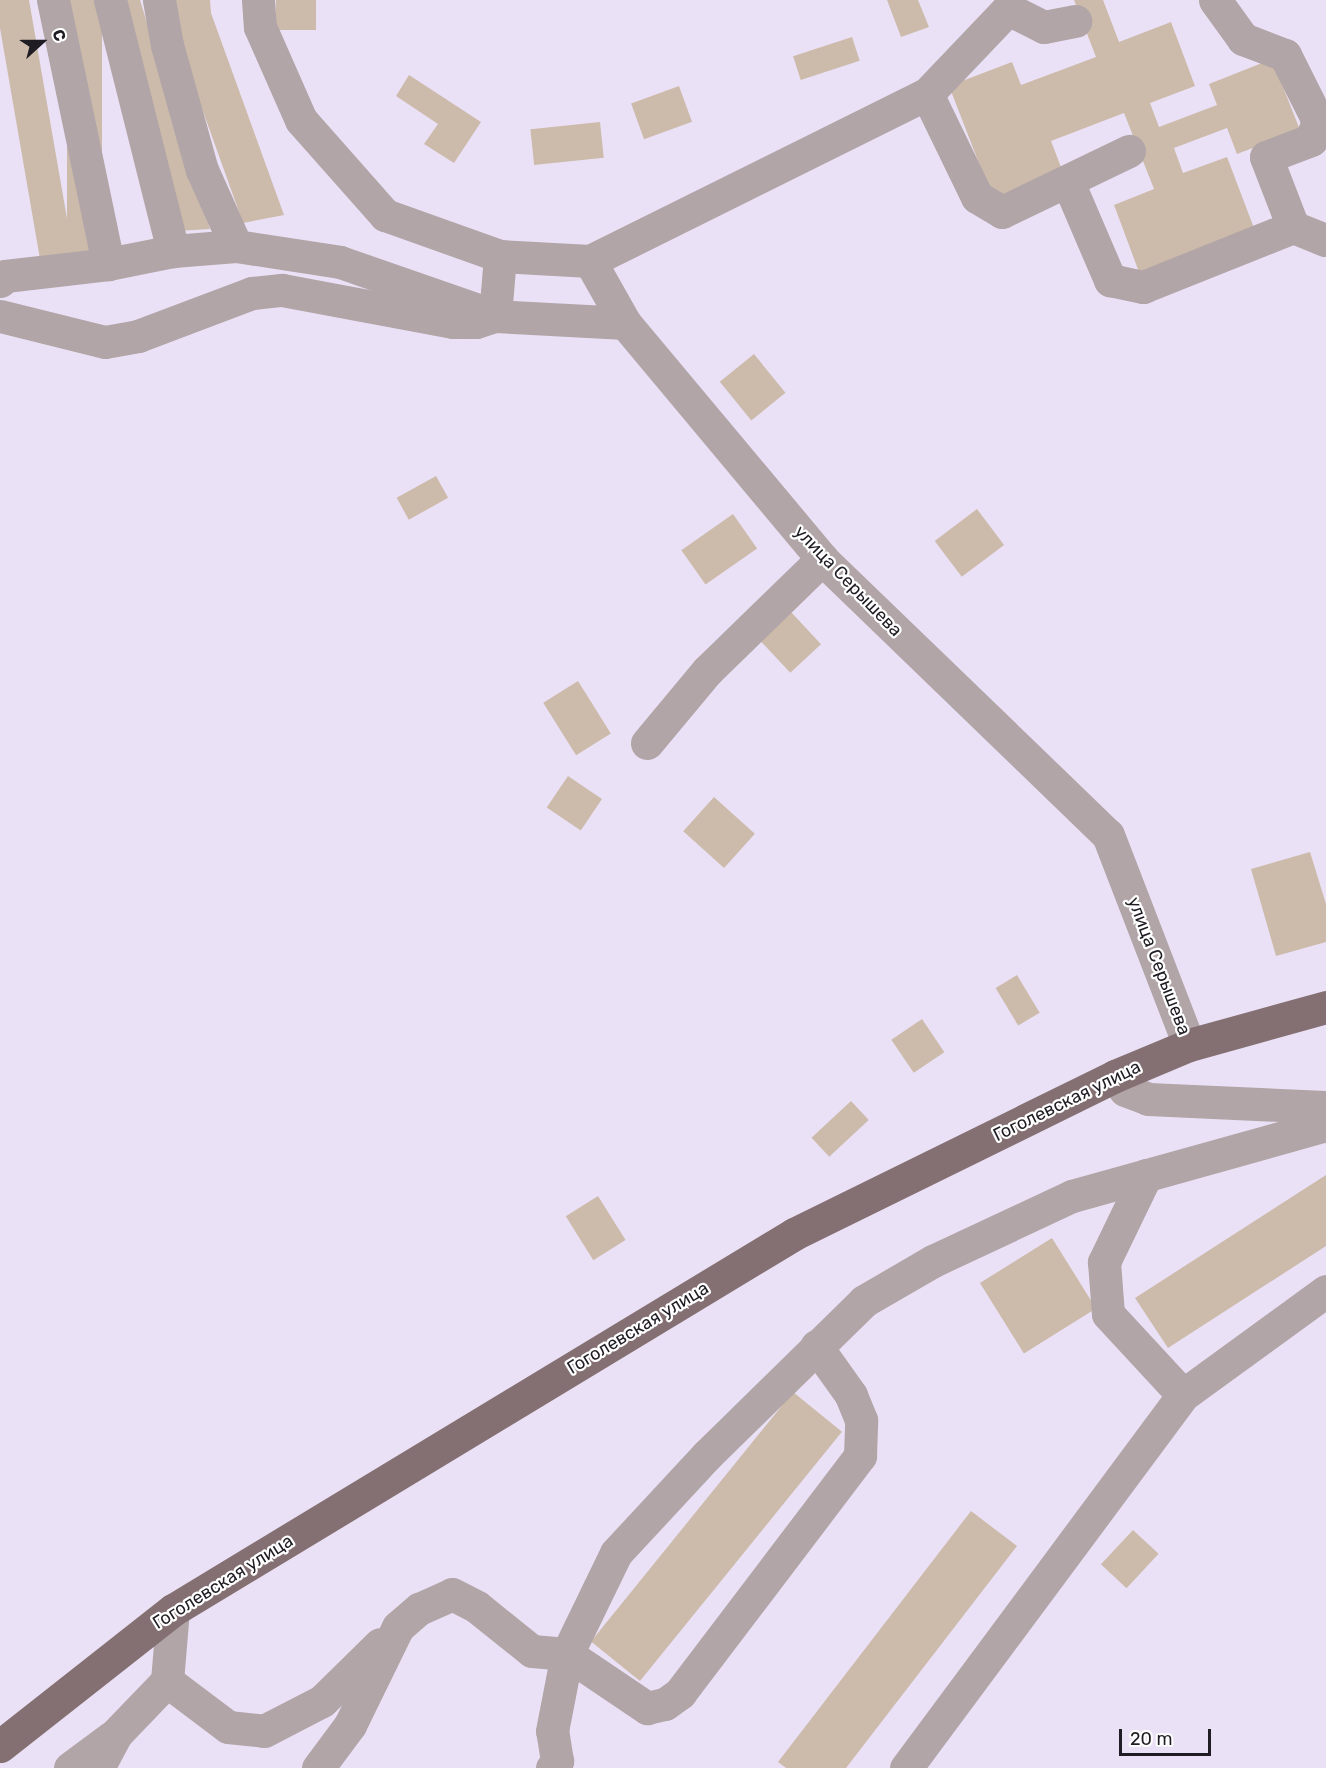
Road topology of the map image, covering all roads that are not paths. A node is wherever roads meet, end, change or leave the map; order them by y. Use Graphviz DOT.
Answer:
graph roads {
  1 [pos="53,0"];
  2 [pos="110,0"];
  3 [pos="159,0"];
  4 [pos="258,0"];
  5 [pos="1215,0"];
  6 [pos="1007,4"];
  7 [pos="1075,21"];
  8 [pos="927,94"];
  9 [pos="1130,152"];
  10 [pos="1068,182"];
  11 [pos="1293,227"];
  12 [pos="1326,240"];
  13 [pos="236,246"];
  14 [pos="172,251"];
  15 [pos="500,256"];
  16 [pos="590,261"];
  17 [pos="108,264"];
  18 [pos="0,281"];
  19 [pos="0,316"];
  20 [pos="495,316"];
  21 [pos="625,323"];
  22 [pos="822,559"];
  23 [pos="647,743"];
  24 [pos="1326,1006"];
  25 [pos="1189,1045"];
  26 [pos="1115,1076"];
  27 [pos="1326,1107"];
  28 [pos="1326,1125"];
  29 [pos="1146,1175"];
  30 [pos="1326,1291"];
  31 [pos="816,1346"];
  32 [pos="1183,1395"];
  33 [pos="173,1610"];
  34 [pos="398,1627"];
  35 [pos="567,1654"];
  36 [pos="167,1681"];
  37 [pos="116,1734"];
  38 [pos="0,1746"];
  39 [pos="559,1766"];
  40 [pos="70,1768"];
  41 [pos="98,1768"];
  42 [pos="318,1768"];
  43 [pos="906,1768"];
  1 -- 17 [label="street"];
  2 -- 14 [label="street"];
  3 -- 13 [label="street"];
  4 -- 15 [label="street"];
  5 -- 11 [label="street"];
  6 -- 7 [label="street"];
  6 -- 8 [label="street"];
  8 -- 10 [label="street"];
  8 -- 16 [label="street"];
  9 -- 10 [label="street"];
  10 -- 11 [label="street"];
  11 -- 12 [label="street"];
  13 -- 14 [label="street"];
  13 -- 20 [label="street"];
  14 -- 17 [label="street"];
  15 -- 16 [label="street"];
  15 -- 20 [label="street"];
  16 -- 21 [label="street, улица Серышева"];
  17 -- 18 [label="street"];
  19 -- 20 [label="street"];
  20 -- 21 [label="street"];
  21 -- 22 [label="street, улица Серышева"];
  22 -- 23 [label="street"];
  22 -- 25 [label="street, улица Серышева"];
  24 -- 25 [label="main road, Гоголевская улица"];
  25 -- 26 [label="main road, Гоголевская улица"];
  26 -- 27 [label="street"];
  26 -- 33 [label="main road, Гоголевская улица"];
  28 -- 29 [label="street"];
  29 -- 31 [label="street"];
  29 -- 32 [label="street"];
  30 -- 32 [label="street"];
  31 -- 35 [label="street"];
  31 -- 35 [label="street"];
  32 -- 43 [label="street"];
  33 -- 36 [label="street"];
  33 -- 38 [label="main road, Гоголевская улица"];
  34 -- 35 [label="street"];
  34 -- 36 [label="street"];
  34 -- 42 [label="street"];
  35 -- 39 [label="street"];
  36 -- 37 [label="street"];
  37 -- 40 [label="street"];
  37 -- 41 [label="street"];
}
